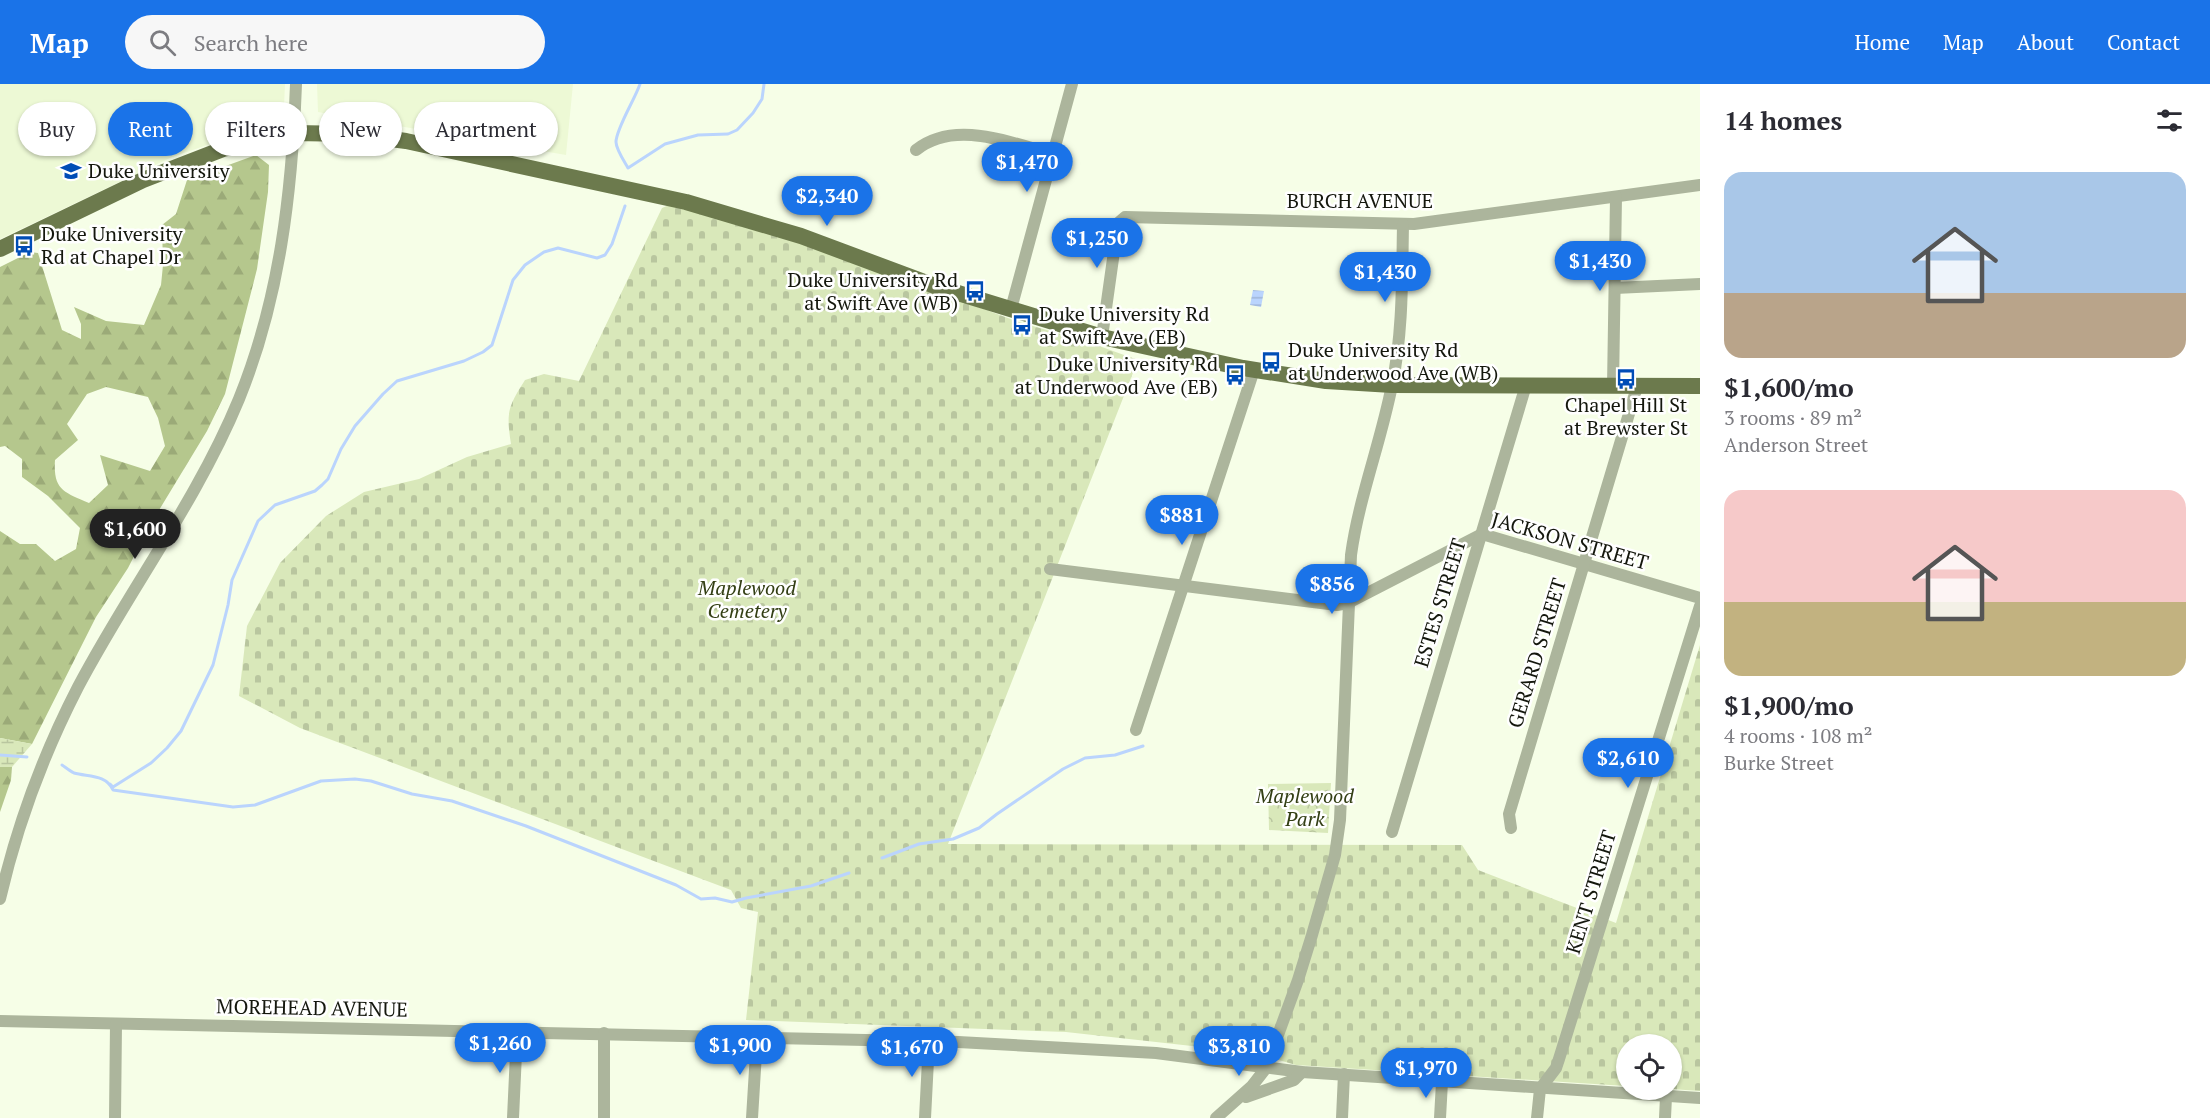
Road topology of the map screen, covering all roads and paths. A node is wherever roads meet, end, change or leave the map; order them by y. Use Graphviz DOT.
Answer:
graph roads {
  1 [pos="296,84"];
  2 [pos="1072,84"];
  3 [pos="295,102"];
  4 [pos="307,134"];
  5 [pos="916,150"];
  6 [pos="1053,154"];
  7 [pos="205,155"];
  8 [pos="292,156"];
  9 [pos="1700,185"];
  10 [pos="1616,197"];
  11 [pos="1403,224"];
  12 [pos="0,249"];
  13 [pos="1700,284"];
  14 [pos="1615,288"];
  15 [pos="1011,309"];
  16 [pos="1102,337"];
  17 [pos="1254,370"];
  18 [pos="1392,385"];
  19 [pos="1526,385"];
  20 [pos="1700,386"];
  21 [pos="1613,387"];
  22 [pos="1637,387"];
  23 [pos="1482,534"];
  24 [pos="1585,564"];
  25 [pos="1050,569"];
  26 [pos="1184,587"];
  27 [pos="1700,598"];
  28 [pos="1348,603"];
  29 [pos="1700,606"];
  30 [pos="1136,730"];
  31 [pos="1511,828"];
  32 [pos="1392,832"];
  33 [pos="0,899"];
  34 [pos="0,1021"];
  35 [pos="116,1024"];
  36 [pos="517,1032"];
  37 [pos="604,1034"];
  38 [pos="757,1037"];
  39 [pos="928,1041"];
  40 [pos="1266,1068"];
  41 [pos="1302,1072"];
  42 [pos="1344,1074"];
  43 [pos="1442,1082"];
  44 [pos="1540,1089"];
  45 [pos="1616,1094"];
  46 [pos="1682,1097"];
  47 [pos="1700,1098"];
  48 [pos="1666,1100"];
  49 [pos="1231,1103"];
  50 [pos="115,1118"];
  51 [pos="513,1118"];
  52 [pos="604,1118"];
  53 [pos="752,1118"];
  54 [pos="925,1118"];
  55 [pos="1216,1118"];
  56 [pos="1342,1118"];
  57 [pos="1440,1118"];
  58 [pos="1537,1118"];
  59 [pos="1665,1118"];
  1 -- 3 [label="street"];
  2 -- 6 [label="street"];
  4 -- 15 [label="main road"];
  5 -- 6 [label="street"];
  6 -- 15 [label="street"];
  7 -- 12 [label="main road"];
  8 -- 33 [label="street"];
  9 -- 10 [label="street, BURCH AVENUE"];
  10 -- 11 [label="street, BURCH AVENUE"];
  10 -- 14 [label="street"];
  11 -- 16 [label="street, BURCH AVENUE"];
  11 -- 18 [label="street"];
  13 -- 14 [label="street"];
  14 -- 21 [label="street"];
  15 -- 16 [label="main road"];
  16 -- 17 [label="main road"];
  17 -- 18 [label="main road"];
  17 -- 26 [label="street"];
  18 -- 19 [label="main road"];
  18 -- 28 [label="street"];
  19 -- 21 [label="main road"];
  19 -- 23 [label="street, ESTES STREET"];
  20 -- 22 [label="main road"];
  21 -- 22 [label="main road"];
  22 -- 24 [label="street, GERARD STREET"];
  23 -- 24 [label="street, JACKSON STREET"];
  23 -- 28 [label="street, JACKSON STREET"];
  23 -- 32 [label="street, ESTES STREET"];
  24 -- 27 [label="street, JACKSON STREET"];
  24 -- 31 [label="street, GERARD STREET"];
  25 -- 26 [label="street, JACKSON STREET"];
  26 -- 28 [label="street, JACKSON STREET"];
  26 -- 30 [label="street"];
  28 -- 40 [label="street"];
  29 -- 44 [label="street, KENT STREET"];
  34 -- 35 [label="street, MOREHEAD AVENUE"];
  35 -- 36 [label="street, MOREHEAD AVENUE"];
  35 -- 50 [label="street"];
  36 -- 37 [label="street, MOREHEAD AVENUE"];
  36 -- 51 [label="street"];
  37 -- 38 [label="street, MOREHEAD AVENUE"];
  37 -- 52 [label="street"];
  38 -- 39 [label="street, MOREHEAD AVENUE"];
  38 -- 53 [label="street"];
  39 -- 40 [label="street, MOREHEAD AVENUE"];
  39 -- 54 [label="street"];
  40 -- 41 [label="street, MOREHEAD AVENUE"];
  40 -- 49 [label="street"];
  41 -- 42 [label="street, MOREHEAD AVENUE"];
  41 -- 49 [label="street"];
  42 -- 43 [label="street, MOREHEAD AVENUE"];
  42 -- 56 [label="street"];
  43 -- 44 [label="street, MOREHEAD AVENUE"];
  43 -- 57 [label="street"];
  44 -- 45 [label="street, MOREHEAD AVENUE"];
  44 -- 58 [label="street, KENT STREET"];
  46 -- 47 [label="street, MOREHEAD AVENUE"];
  48 -- 59 [label="street"];
  49 -- 55 [label="street"];
}
